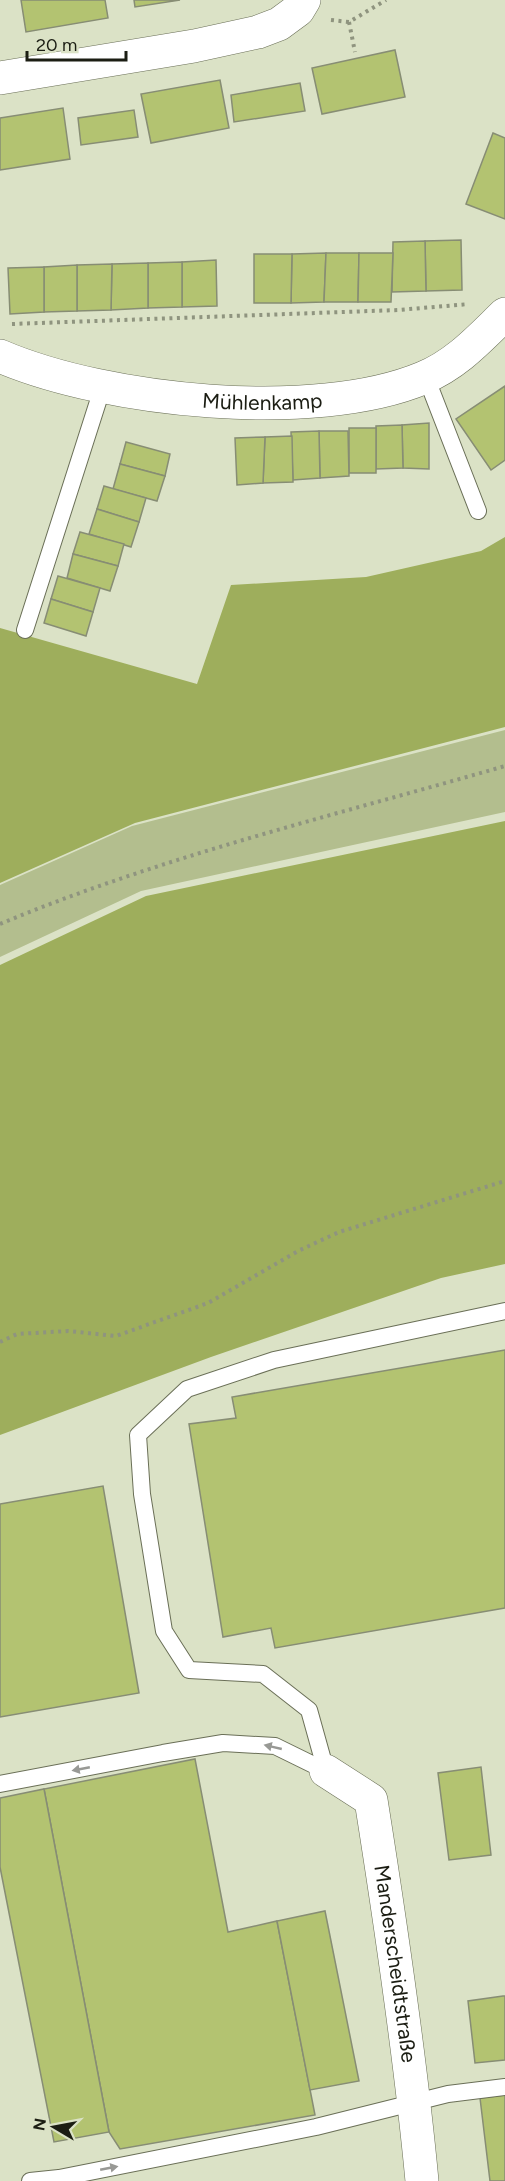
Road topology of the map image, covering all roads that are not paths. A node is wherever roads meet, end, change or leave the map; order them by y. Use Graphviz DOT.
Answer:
graph roads {
  1 [pos="301,5"];
  2 [pos="0,78"];
  3 [pos="505,314"];
  4 [pos="0,356"];
  5 [pos="426,377"];
  6 [pos="103,386"];
  7 [pos="478,511"];
  8 [pos="25,630"];
  9 [pos="505,1311"];
  10 [pos="326,1771"];
  11 [pos="0,1784"];
  12 [pos="505,2087"];
  13 [pos="415,2102"];
  14 [pos="30,2181"];
  15 [pos="422,2181"];
  1 -- 2 [label="street"];
  3 -- 5 [label="street, Mühlenkamp"];
  4 -- 6 [label="street, Mühlenkamp"];
  5 -- 6 [label="street, Mühlenkamp"];
  5 -- 7 [label="lane"];
  6 -- 8 [label="lane"];
  9 -- 10 [label="lane"];
  10 -- 11 [label="lane, one-way"];
  10 -- 13 [label="street, Manderscheidtstraße"];
  12 -- 13 [label="lane"];
  14 -- 13 [label="lane, one-way"];
  13 -- 15 [label="street, Manderscheidtstraße"];
}
